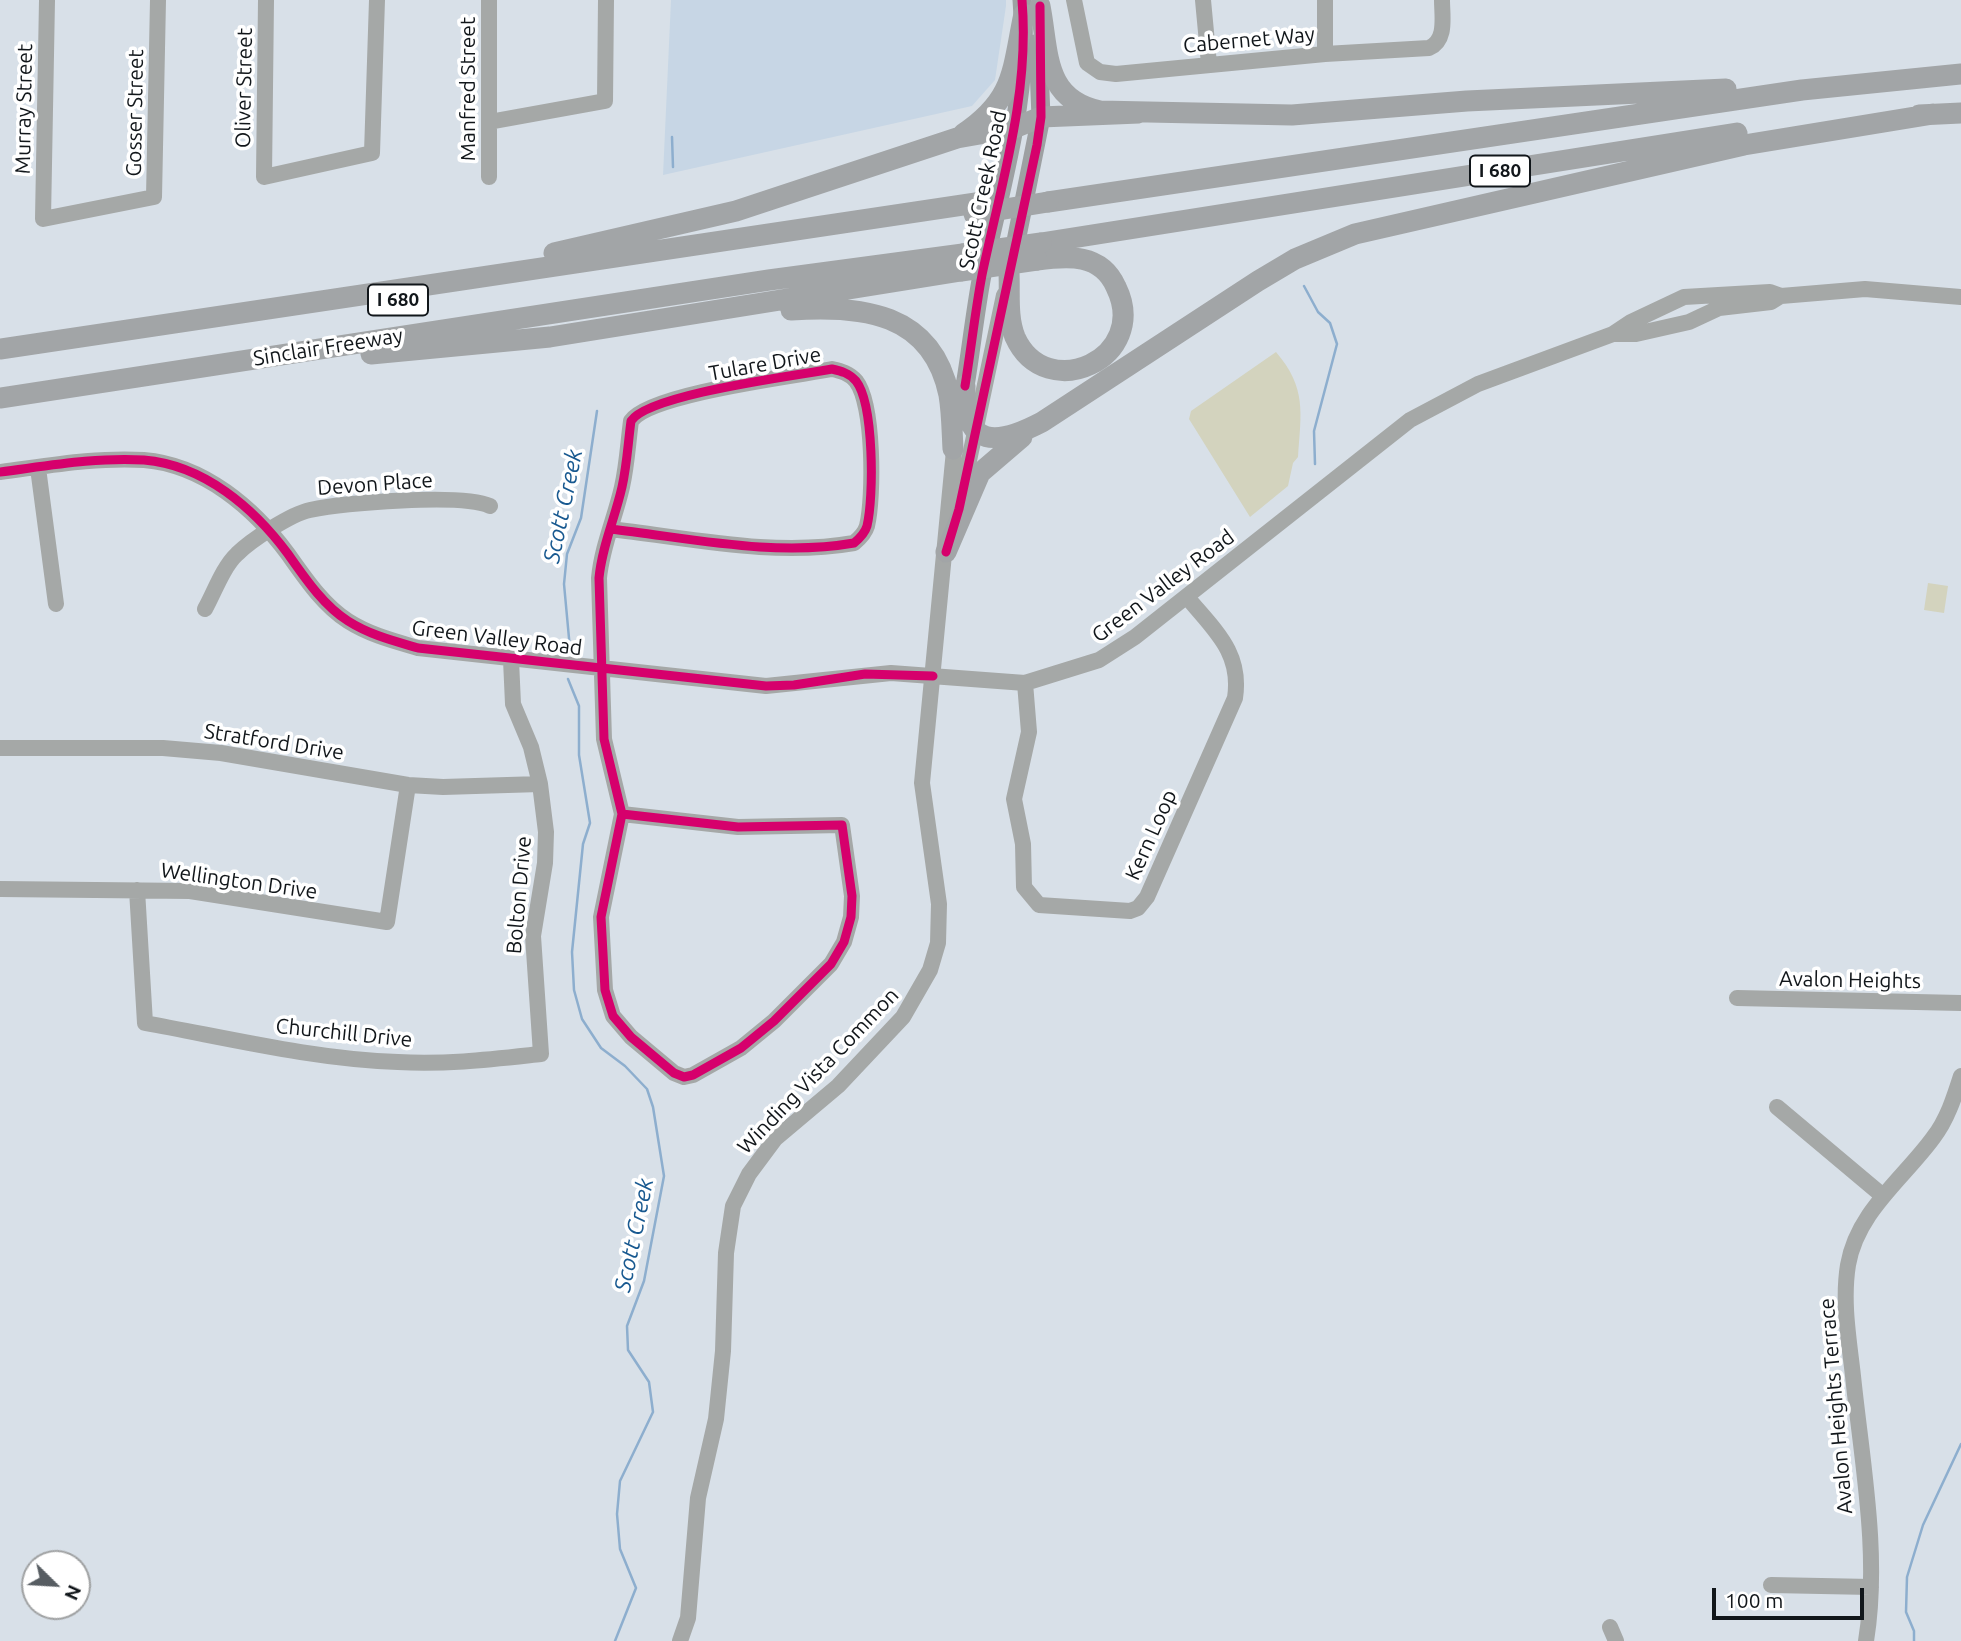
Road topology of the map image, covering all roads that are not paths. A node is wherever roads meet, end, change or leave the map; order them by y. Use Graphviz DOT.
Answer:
graph roads {
  1 [pos="47,0"];
  2 [pos="158,0"];
  3 [pos="266,0"];
  4 [pos="377,0"];
  5 [pos="489,0"];
  6 [pos="606,0"];
  7 [pos="1074,0"];
  8 [pos="1203,0"];
  9 [pos="1325,0"];
  10 [pos="1442,0"];
  11 [pos="1031,5"];
  12 [pos="1325,54"];
  13 [pos="1961,61"];
  14 [pos="1209,64"];
  15 [pos="1961,74"];
  16 [pos="1728,89"];
  17 [pos="1139,113"];
  18 [pos="1961,113"];
  19 [pos="1933,114"];
  20 [pos="1041,117"];
  21 [pos="489,122"];
  22 [pos="1014,128"];
  23 [pos="957,138"];
  24 [pos="489,177"];
  25 [pos="1049,196"];
  26 [pos="914,218"];
  27 [pos="43,219"];
  28 [pos="1039,252"];
  29 [pos="962,263"];
  30 [pos="1009,273"];
  31 [pos="1705,295"];
  32 [pos="353,296"];
  33 [pos="1781,296"];
  34 [pos="1961,297"];
  35 [pos="1662,309"];
  36 [pos="1709,312"];
  37 [pos="650,323"];
  38 [pos="1671,326"];
  39 [pos="1613,334"];
  40 [pos="0,349"];
  41 [pos="285,354"];
  42 [pos="0,361"];
  43 [pos="965,386"];
  44 [pos="0,398"];
  45 [pos="1042,422"];
  46 [pos="976,430"];
  47 [pos="953,449"];
  48 [pos="38,468"];
  49 [pos="0,472"];
  50 [pos="490,506"];
  51 [pos="610,529"];
  52 [pos="268,532"];
  53 [pos="946,552"];
  54 [pos="1188,597"];
  55 [pos="56,604"];
  56 [pos="205,609"];
  57 [pos="511,660"];
  58 [pos="603,668"];
  59 [pos="933,676"];
  60 [pos="1025,683"];
  61 [pos="0,748"];
  62 [pos="540,784"];
  63 [pos="408,785"];
  64 [pos="622,814"];
  65 [pos="0,889"];
  66 [pos="137,890"];
  67 [pos="939,904"];
  68 [pos="1737,998"];
  69 [pos="1961,1003"];
  70 [pos="541,1054"];
  71 [pos="1961,1076"];
  72 [pos="1777,1107"];
  73 [pos="1883,1196"];
  74 [pos="1771,1585"];
  75 [pos="1871,1587"];
  76 [pos="680,1641"];
  77 [pos="1866,1641"];
  1 -- 27 [label="street, Murray Street"];
  2 -- 27 [label="street, Gosser Street"];
  3 -- 4 [label="street, Oliver Street"];
  5 -- 21 [label="street, Manfred Street"];
  6 -- 21 [label="street"];
  7 -- 14 [label="street, Cabernet Way"];
  8 -- 14 [label="street"];
  9 -- 12 [label="street"];
  10 -- 12 [label="street, Cabernet Way"];
  11 -- 17 [label="highway"];
  11 -- 20 [label="main road, Scott Creek Road"];
  11 -- 22 [label="main road, Scott Creek Road"];
  11 -- 23 [label="highway"];
  12 -- 14 [label="street, Cabernet Way"];
  13 -- 16 [label="highway, I 680"];
  15 -- 25 [label="highway, I 680"];
  16 -- 17 [label="highway"];
  16 -- 25 [label="highway, I 680"];
  17 -- 20 [label="highway"];
  18 -- 19 [label="highway, I 680"];
  19 -- 28 [label="highway, I 680"];
  19 -- 45 [label="highway"];
  20 -- 22 [label="highway"];
  20 -- 30 [label="main road, Scott Creek Road"];
  21 -- 24 [label="street, Manfred Street"];
  22 -- 23 [label="highway"];
  22 -- 43 [label="main road, Scott Creek Road"];
  23 -- 32 [label="highway"];
  25 -- 26 [label="highway, I 680"];
  26 -- 32 [label="highway, I 680"];
  26 -- 42 [label="highway, I 680"];
  28 -- 29 [label="highway, bridge"];
  28 -- 30 [label="highway"];
  29 -- 37 [label="highway"];
  29 -- 41 [label="highway, Sinclair Freeway / I 680"];
  30 -- 46 [label="street, Scott Creek Road"];
  31 -- 33 [label="street"];
  31 -- 35 [label="street"];
  31 -- 36 [label="street"];
  32 -- 40 [label="highway, I 680"];
  33 -- 34 [label="street"];
  33 -- 36 [label="street"];
  35 -- 38 [label="street"];
  35 -- 39 [label="street"];
  36 -- 38 [label="street"];
  37 -- 41 [label="highway"];
  37 -- 47 [label="highway"];
  38 -- 39 [label="street"];
  39 -- 54 [label="street, Green Valley Road"];
  41 -- 44 [label="highway, Sinclair Freeway / I 680"];
  43 -- 46 [label="highway"];
  43 -- 47 [label="street, Scott Creek Road"];
  45 -- 46 [label="highway"];
  45 -- 53 [label="highway"];
  46 -- 53 [label="street, Scott Creek Road"];
  47 -- 53 [label="street, Scott Creek Road"];
  48 -- 49 [label="street, Green Valley Road"];
  48 -- 52 [label="street, Green Valley Road"];
  48 -- 55 [label="street"];
  50 -- 52 [label="street, Devon Place"];
  51 -- 51 [label="street, Tulare Drive"];
  51 -- 58 [label="street, Tulare Drive"];
  52 -- 56 [label="street, Devon Place"];
  52 -- 57 [label="street, Green Valley Road"];
  53 -- 59 [label="street, Scott Creek Road"];
  54 -- 60 [label="street, Green Valley Road"];
  54 -- 60 [label="street, Kern Loop"];
  57 -- 58 [label="street, Green Valley Road"];
  57 -- 62 [label="street, Bolton Drive"];
  58 -- 59 [label="street, Green Valley Road"];
  58 -- 64 [label="street, Tulare Drive"];
  59 -- 60 [label="street, Green Valley Road"];
  59 -- 67 [label="street, Scott Creek Road"];
  61 -- 63 [label="street, Stratford Drive"];
  62 -- 63 [label="street, Stratford Drive"];
  62 -- 70 [label="street, Bolton Drive"];
  63 -- 66 [label="street, Wellington Drive"];
  64 -- 64 [label="street"];
  65 -- 66 [label="street, Wellington Drive"];
  66 -- 70 [label="street, Churchill Drive"];
  67 -- 76 [label="street, Winding Vista Common"];
  68 -- 69 [label="street, Avalon Heights"];
  71 -- 73 [label="street, Avalon Heights Terrace"];
  72 -- 73 [label="street"];
  73 -- 75 [label="street, Avalon Heights Terrace"];
  74 -- 75 [label="street"];
  75 -- 77 [label="street, Avalon Heights Terrace"];
}
